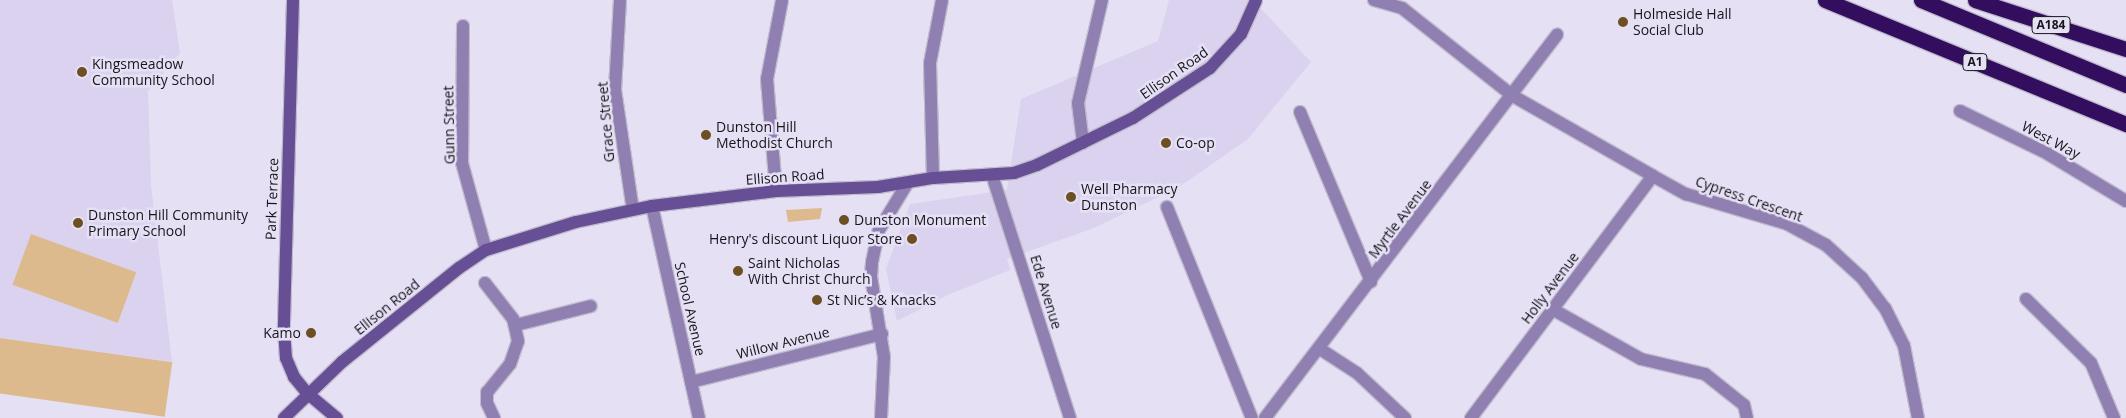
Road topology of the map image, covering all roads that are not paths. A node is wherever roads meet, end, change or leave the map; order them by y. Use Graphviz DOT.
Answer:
graph roads {
  1 [pos="293,0"];
  2 [pos="620,0"];
  3 [pos="782,0"];
  4 [pos="942,0"];
  5 [pos="1102,0"];
  6 [pos="1256,0"];
  7 [pos="1377,0"];
  8 [pos="1824,0"];
  9 [pos="1921,0"];
  10 [pos="1976,0"];
  11 [pos="463,26"];
  12 [pos="1556,35"];
  13 [pos="2126,49"];
  14 [pos="2126,85"];
  15 [pos="1513,96"];
  16 [pos="1960,110"];
  17 [pos="1300,112"];
  18 [pos="2126,124"];
  19 [pos="1083,143"];
  20 [pos="992,175"];
  21 [pos="1653,176"];
  22 [pos="932,178"];
  23 [pos="907,184"];
  24 [pos="776,191"];
  25 [pos="2126,201"];
  26 [pos="652,206"];
  27 [pos="1167,207"];
  28 [pos="633,210"];
  29 [pos="486,250"];
  30 [pos="1371,282"];
  31 [pos="485,283"];
  32 [pos="2026,299"];
  33 [pos="591,306"];
  34 [pos="1552,310"];
  35 [pos="516,325"];
  36 [pos="882,334"];
  37 [pos="1320,348"];
  38 [pos="691,382"];
  39 [pos="307,393"];
  40 [pos="284,418"];
  41 [pos="337,418"];
  42 [pos="494,418"];
  43 [pos="699,418"];
  44 [pos="881,418"];
  45 [pos="1070,418"];
  46 [pos="1252,418"];
  47 [pos="1265,418"];
  48 [pos="1405,418"];
  49 [pos="1471,418"];
  50 [pos="1747,418"];
  51 [pos="1918,418"];
  52 [pos="2114,418"];
  1 -- 39 [label="street, Park Terrace"];
  2 -- 28 [label="street, Grace Street"];
  3 -- 24 [label="street"];
  4 -- 22 [label="street"];
  5 -- 19 [label="street"];
  6 -- 19 [label="street, Ellison Road"];
  7 -- 15 [label="street, Cypress Crescent"];
  8 -- 18 [label="highway, A1"];
  9 -- 14 [label="highway"];
  10 -- 13 [label="highway, A184"];
  11 -- 29 [label="street, Gunn Street"];
  12 -- 15 [label="street, Myrtle Avenue"];
  15 -- 21 [label="street, Cypress Crescent"];
  15 -- 30 [label="street, Myrtle Avenue"];
  16 -- 25 [label="street, West Way"];
  17 -- 30 [label="street"];
  19 -- 20 [label="street, Ellison Road"];
  20 -- 22 [label="street, Ellison Road"];
  20 -- 45 [label="street, Ede Avenue"];
  21 -- 34 [label="street, Holly Avenue"];
  21 -- 51 [label="street, Cypress Crescent"];
  22 -- 23 [label="street, Ellison Road"];
  23 -- 24 [label="street, Ellison Road"];
  23 -- 36 [label="street"];
  24 -- 26 [label="street, Ellison Road"];
  26 -- 28 [label="street, Ellison Road"];
  26 -- 38 [label="street, School Avenue"];
  27 -- 46 [label="street"];
  28 -- 29 [label="street, Ellison Road"];
  29 -- 39 [label="street, Ellison Road"];
  30 -- 37 [label="street, Myrtle Avenue"];
  31 -- 35 [label="street"];
  32 -- 52 [label="street"];
  33 -- 35 [label="street"];
  34 -- 49 [label="street, Holly Avenue"];
  34 -- 50 [label="street"];
  35 -- 42 [label="street"];
  36 -- 38 [label="street, Willow Avenue"];
  36 -- 44 [label="street"];
  37 -- 47 [label="street, Myrtle Avenue"];
  37 -- 48 [label="street"];
  38 -- 43 [label="street, School Avenue"];
  39 -- 40 [label="street, Ellison Road"];
  39 -- 41 [label="street, Park Terrace"];
}
